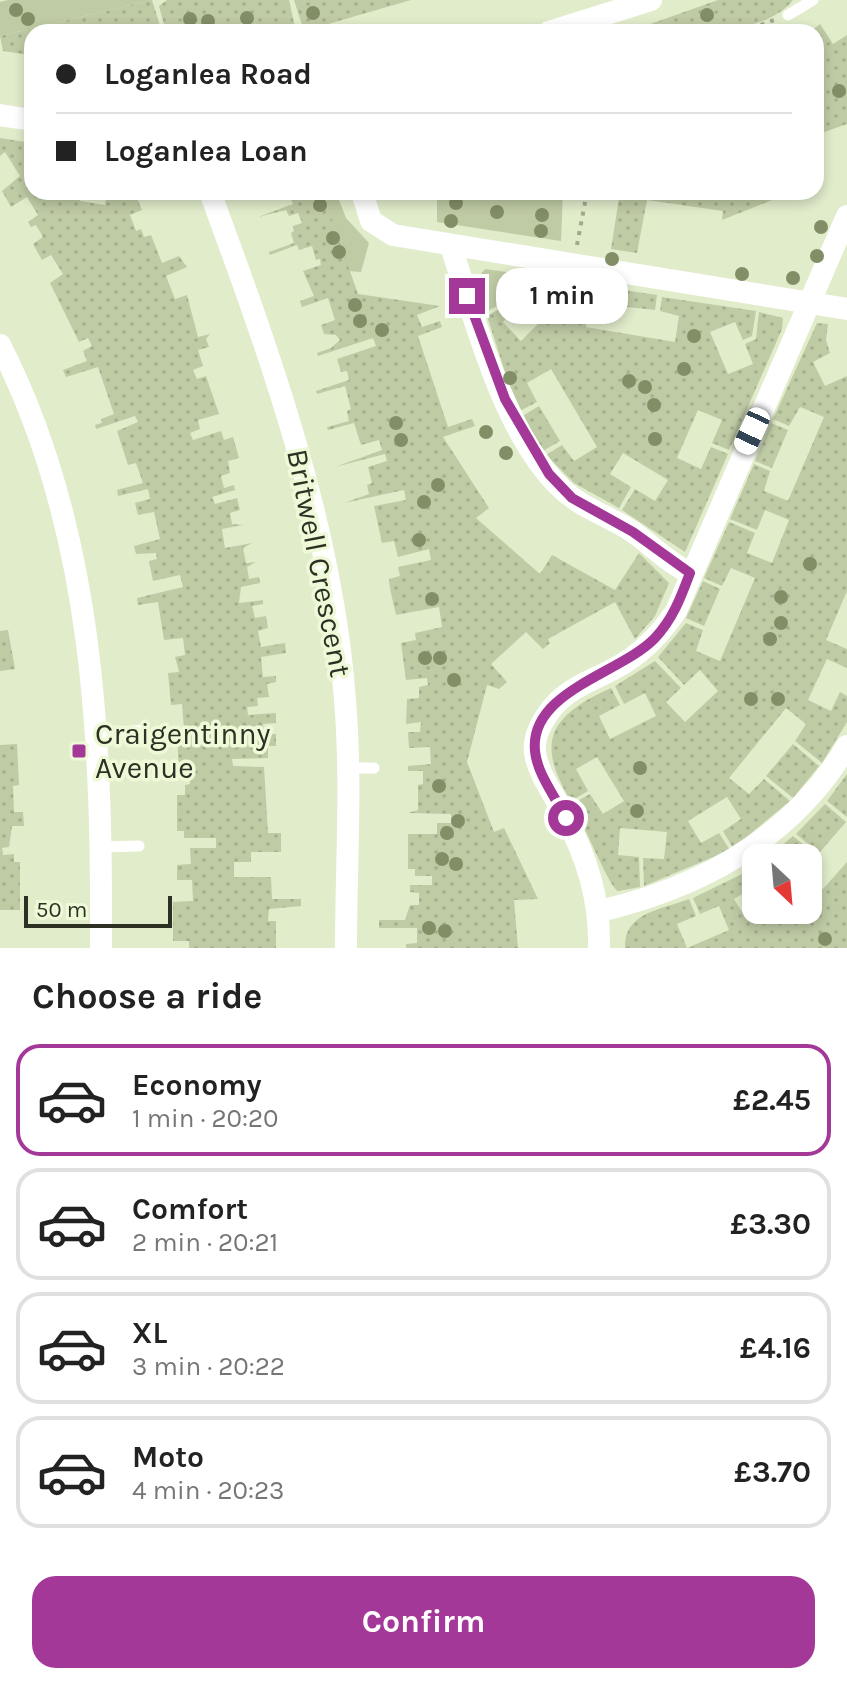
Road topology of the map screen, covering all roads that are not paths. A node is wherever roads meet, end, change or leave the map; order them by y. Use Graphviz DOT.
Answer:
graph roads {
  1 [pos="651,0"];
  2 [pos="813,0"];
  3 [pos="788,15"];
  4 [pos="574,24"];
  5 [pos="0,115"];
  6 [pos="24,119"];
  7 [pos="213,200"];
  8 [pos="364,200"];
  9 [pos="847,216"];
  10 [pos="451,246"];
  11 [pos="812,304"];
  12 [pos="847,309"];
  13 [pos="0,345"];
  14 [pos="690,573"];
  15 [pos="142,730"];
  16 [pos="99,734"];
  17 [pos="847,746"];
  18 [pos="347,768"];
  19 [pos="374,768"];
  20 [pos="139,846"];
  21 [pos="101,847"];
  22 [pos="600,911"];
  23 [pos="101,948"];
  24 [pos="346,948"];
  25 [pos="599,948"];
  1 -- 4 [label="street"];
  2 -- 3 [label="lane"];
  5 -- 6 [label="street"];
  7 -- 18 [label="street, Britwell Crescent"];
  8 -- 10 [label="street"];
  9 -- 11 [label="street"];
  10 -- 11 [label="street"];
  10 -- 14 [label="street"];
  11 -- 12 [label="street"];
  11 -- 14 [label="street"];
  13 -- 16 [label="street"];
  14 -- 22 [label="street"];
  15 -- 16 [label="lane"];
  16 -- 21 [label="street"];
  17 -- 22 [label="street"];
  18 -- 19 [label="lane"];
  18 -- 24 [label="street, Britwell Crescent"];
  20 -- 21 [label="lane"];
  21 -- 23 [label="street"];
  22 -- 25 [label="street"];
}
